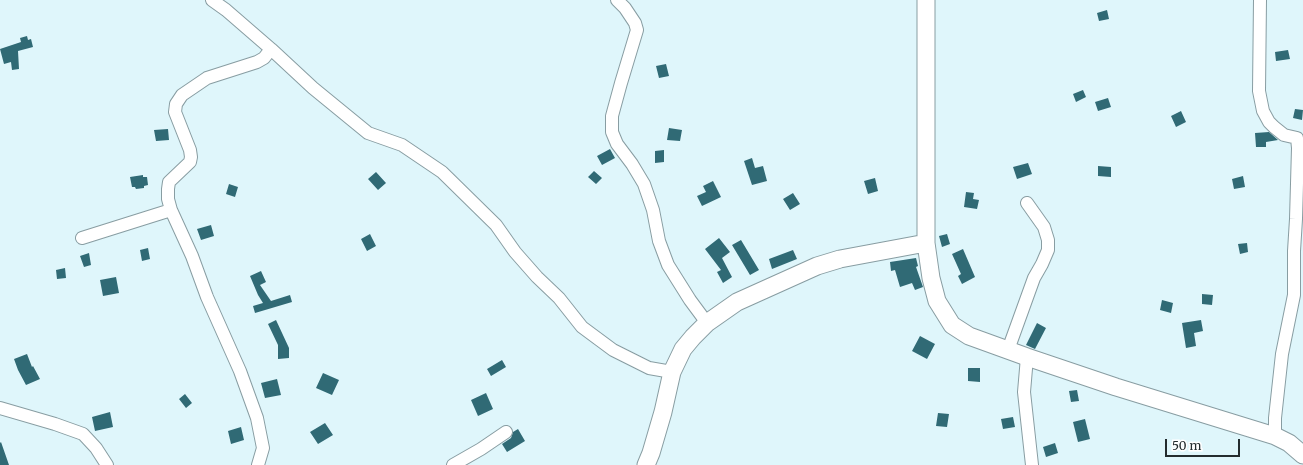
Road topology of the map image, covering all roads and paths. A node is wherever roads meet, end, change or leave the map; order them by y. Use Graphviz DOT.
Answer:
graph roads {
  1 [pos="212,0"];
  2 [pos="617,0"];
  3 [pos="926,0"];
  4 [pos="1260,0"];
  5 [pos="271,49"];
  6 [pos="1300,138"];
  7 [pos="1027,203"];
  8 [pos="171,210"];
  9 [pos="82,238"];
  10 [pos="926,243"];
  11 [pos="707,323"];
  12 [pos="1008,350"];
  13 [pos="1027,357"];
  14 [pos="672,372"];
  15 [pos="0,408"];
  16 [pos="506,432"];
  17 [pos="1275,436"];
  18 [pos="1303,455"];
  19 [pos="108,465"];
  20 [pos="258,465"];
  21 [pos="453,465"];
  22 [pos="646,465"];
  23 [pos="1032,465"];
  1 -- 5 [label="street"];
  2 -- 11 [label="street"];
  3 -- 10 [label="street"];
  4 -- 6 [label="street"];
  5 -- 8 [label="street"];
  5 -- 14 [label="street"];
  6 -- 17 [label="street"];
  7 -- 12 [label="street"];
  8 -- 9 [label="street"];
  8 -- 20 [label="street"];
  10 -- 11 [label="street"];
  10 -- 12 [label="street"];
  11 -- 14 [label="street"];
  12 -- 13 [label="street"];
  13 -- 17 [label="street"];
  13 -- 23 [label="street"];
  14 -- 22 [label="street"];
  15 -- 19 [label="street"];
  16 -- 21 [label="street"];
  17 -- 18 [label="street"];
}
